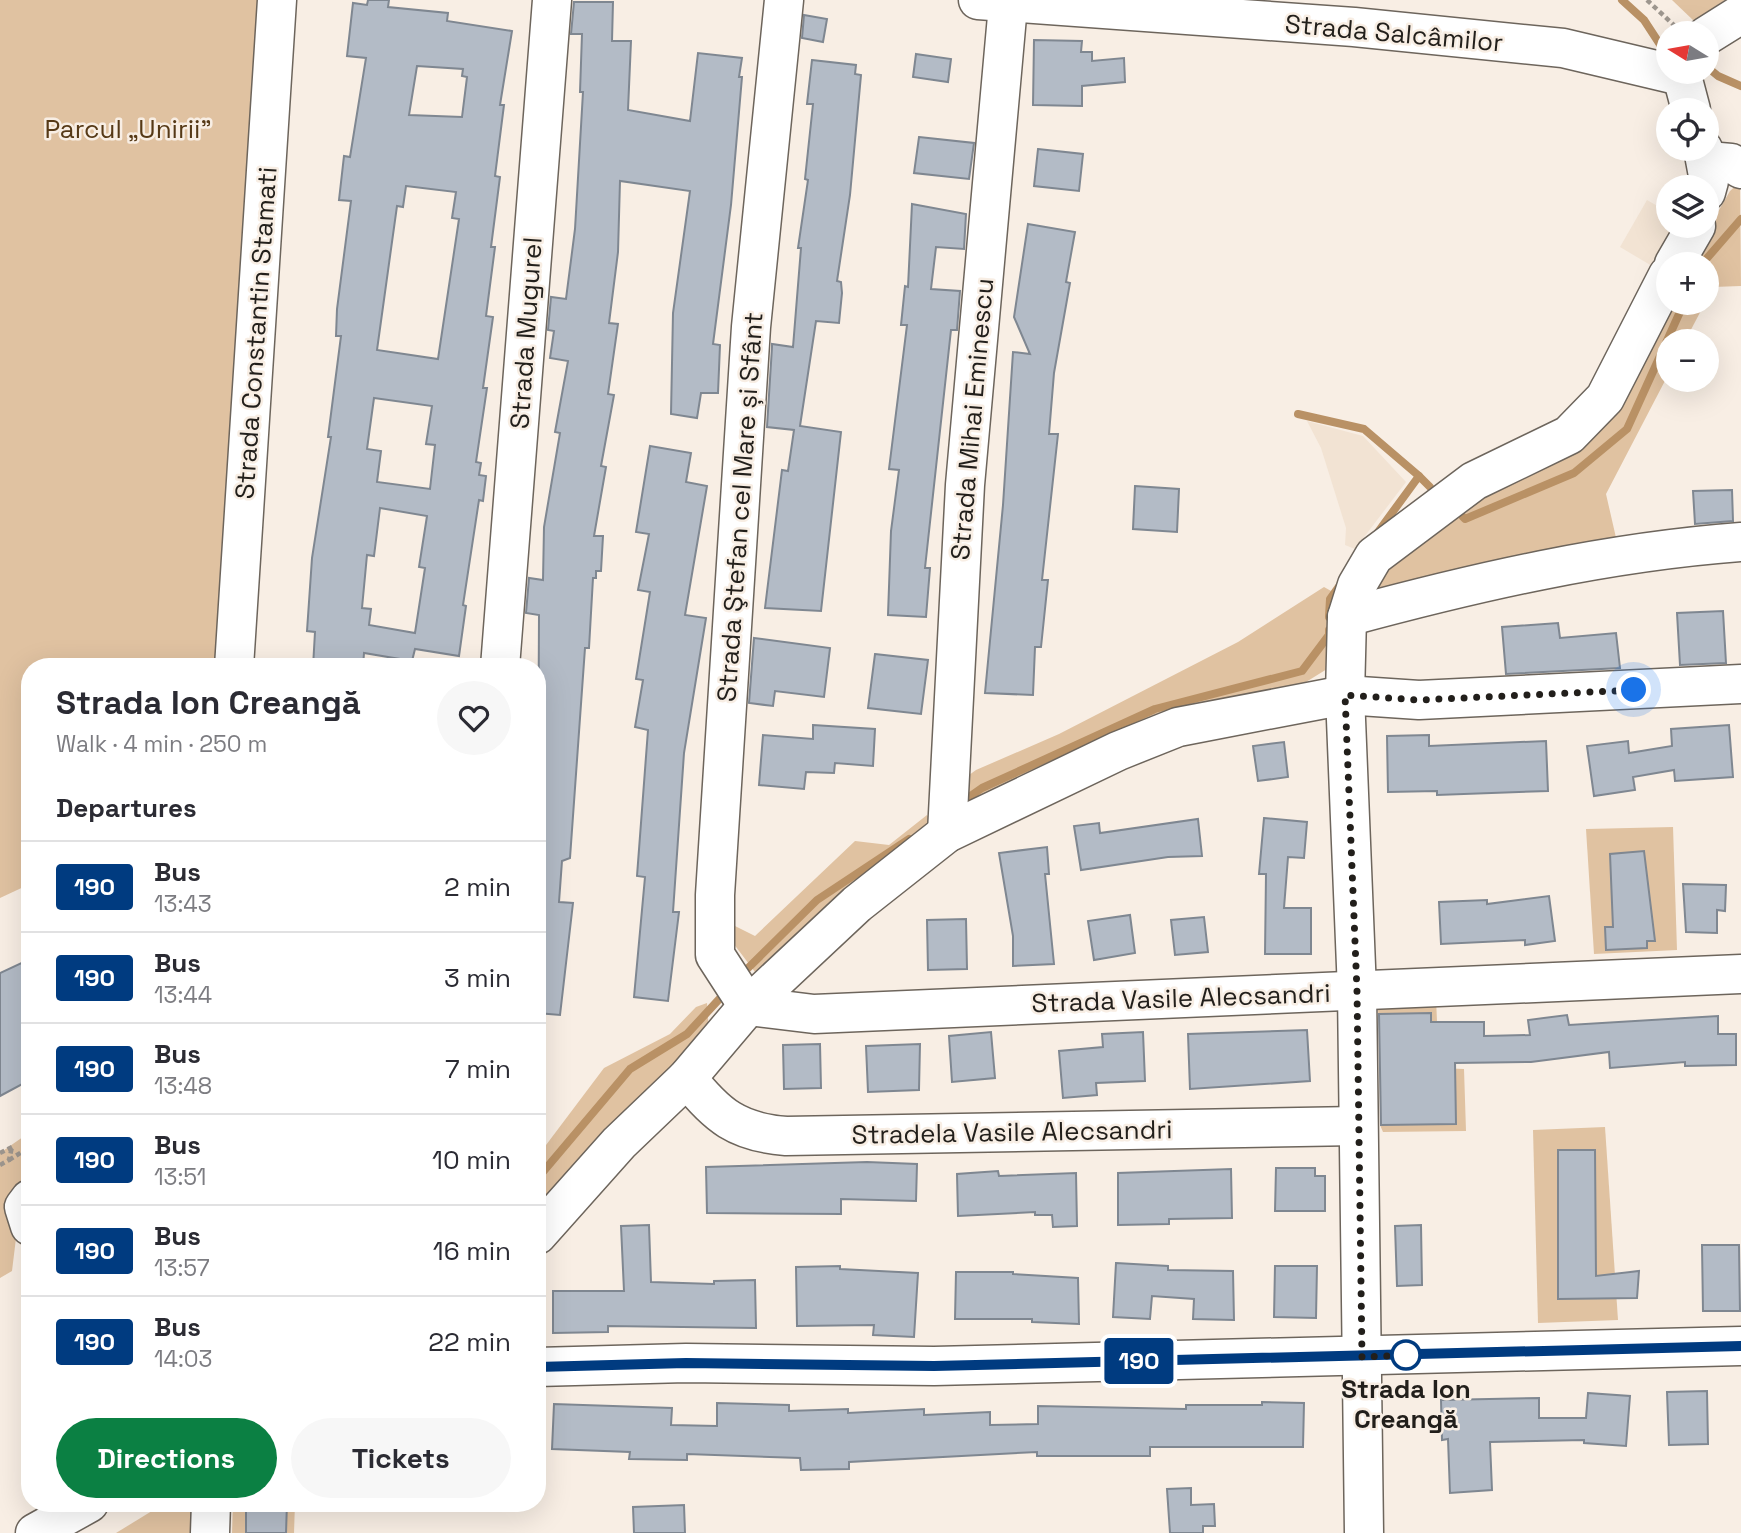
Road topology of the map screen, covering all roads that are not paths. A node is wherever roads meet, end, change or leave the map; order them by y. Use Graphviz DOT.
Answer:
graph roads {
  1 [pos="277,0"];
  2 [pos="552,0"];
  3 [pos="784,0"];
  4 [pos="993,2"];
  5 [pos="1741,14"];
  6 [pos="1719,28"];
  7 [pos="1684,86"];
  8 [pos="1656,298"];
  9 [pos="1741,542"];
  10 [pos="1347,617"];
  11 [pos="235,658"];
  12 [pos="501,658"];
  13 [pos="1741,684"];
  14 [pos="1345,695"];
  15 [pos="947,833"];
  16 [pos="1741,974"];
  17 [pos="1357,991"];
  18 [pos="748,1006"];
  19 [pos="687,1078"];
  20 [pos="1357,1126"];
  21 [pos="546,1225"];
  22 [pos="1741,1346"];
  23 [pos="1362,1357"];
  24 [pos="546,1367"];
  25 [pos="73,1512"];
  26 [pos="211,1512"];
  27 [pos="35,1533"];
  28 [pos="210,1533"];
  29 [pos="1364,1533"];
  1 -- 11 [label="street, Strada Constantin Stamati"];
  2 -- 12 [label="street, Strada Mugurel"];
  3 -- 18 [label="street, Strada Ştefan cel Mare și Sfânt"];
  4 -- 7 [label="street, Strada Salcâmilor"];
  4 -- 15 [label="street, Strada Mihai Eminescu"];
  5 -- 6 [label="street"];
  8 -- 10 [label="street"];
  9 -- 10 [label="street"];
  10 -- 14 [label="street"];
  13 -- 14 [label="street"];
  14 -- 15 [label="street"];
  14 -- 17 [label="street"];
  15 -- 18 [label="street"];
  16 -- 17 [label="street, Strada Vasile Alecsandri"];
  17 -- 18 [label="street, Strada Vasile Alecsandri"];
  17 -- 20 [label="street"];
  18 -- 19 [label="street"];
  19 -- 20 [label="street, Stradela Vasile Alecsandri"];
  19 -- 21 [label="street"];
  20 -- 23 [label="street"];
  22 -- 23 [label="street"];
  23 -- 24 [label="street"];
  23 -- 29 [label="street"];
  25 -- 27 [label="street"];
  26 -- 28 [label="street"];
}
